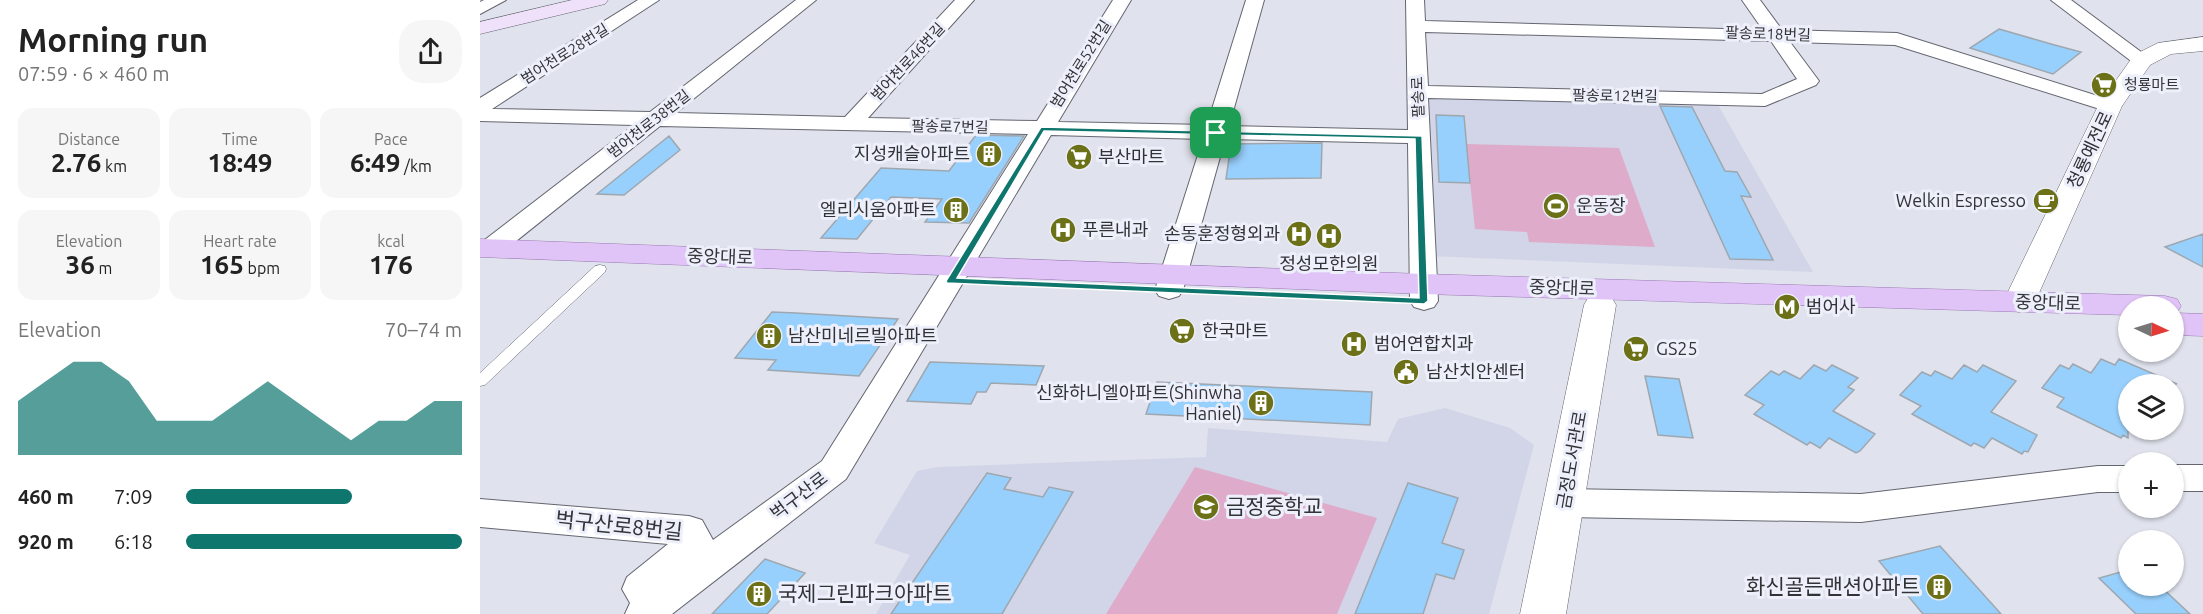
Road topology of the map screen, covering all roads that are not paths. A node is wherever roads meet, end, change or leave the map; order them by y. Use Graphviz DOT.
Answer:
graph roads {
  1 [pos="497,0"];
  2 [pos="598,0"];
  3 [pos="650,0"];
  4 [pos="807,0"];
  5 [pos="965,0"];
  6 [pos="1122,0"];
  7 [pos="1255,0"];
  8 [pos="1415,0"];
  9 [pos="1751,0"];
  10 [pos="2060,0"];
  11 [pos="480,9"];
  12 [pos="1416,26"];
  13 [pos="480,28"];
  14 [pos="1776,34"];
  15 [pos="2203,44"];
  16 [pos="2142,60"];
  17 [pos="1418,92"];
  18 [pos="2110,106"];
  19 [pos="480,107"];
  20 [pos="480,115"];
  21 [pos="655,119"];
  22 [pos="850,124"];
  23 [pos="1041,129"];
  24 [pos="1216,133"];
  25 [pos="1419,137"];
  26 [pos="484,253"];
  27 [pos="600,269"];
  28 [pos="955,273"];
  29 [pos="1171,282"];
  30 [pos="1423,292"];
  31 [pos="2019,302"];
  32 [pos="1600,305"];
  33 [pos="2118,305"];
  34 [pos="2184,306"];
  35 [pos="2203,307"];
  36 [pos="2118,322"];
  37 [pos="2184,324"];
  38 [pos="2203,325"];
  39 [pos="480,381"];
  40 [pos="2184,478"];
  41 [pos="2203,478"];
  42 [pos="2118,479"];
  43 [pos="1564,503"];
  44 [pos="480,513"];
  45 [pos="652,608"];
  46 [pos="1543,614"];
  1 -- 11 [label="street"];
  2 -- 13 [label="main road"];
  3 -- 19 [label="street, 범어천로28번길"];
  4 -- 21 [label="street, 범어천로38번길"];
  5 -- 22 [label="street, 범어천로46번길"];
  6 -- 23 [label="street, 범어천로52번길"];
  7 -- 24 [label="street"];
  8 -- 12 [label="street, 팔송로"];
  9 -- 14 [label="street"];
  10 -- 16 [label="street"];
  12 -- 14 [label="street, 팔송로18번길"];
  12 -- 17 [label="street, 팔송로"];
  14 -- 17 [label="street, 팔송로12번길"];
  14 -- 18 [label="street, 팔송로18번길"];
  15 -- 16 [label="street"];
  16 -- 18 [label="street, 청룡예전로"];
  17 -- 25 [label="street, 팔송로"];
  18 -- 31 [label="street, 청룡예전로"];
  20 -- 21 [label="street, 팔송로7번길"];
  21 -- 22 [label="street, 팔송로7번길"];
  21 -- 26 [label="street, 범어천로38번길"];
  22 -- 23 [label="street, 팔송로7번길"];
  23 -- 24 [label="street, 팔송로7번길"];
  23 -- 28 [label="street"];
  24 -- 25 [label="street, 팔송로7번길"];
  24 -- 29 [label="street"];
  25 -- 30 [label="street, 팔송로"];
  26 -- 27 [label="main road, 중앙대로"];
  26 -- 28 [label="main road, 중앙대로"];
  27 -- 28 [label="main road, 중앙대로"];
  27 -- 39 [label="lane"];
  28 -- 29 [label="main road, 중앙대로"];
  28 -- 45 [label="street, 벅구산로"];
  29 -- 30 [label="main road, 중앙대로"];
  30 -- 31 [label="main road, 중앙대로"];
  30 -- 32 [label="main road, 중앙대로"];
  31 -- 33 [label="main road, 중앙대로"];
  32 -- 36 [label="main road, 중앙대로"];
  32 -- 43 [label="street, 금정도서관로"];
  34 -- 35 [label="main road"];
  37 -- 38 [label="main road"];
  40 -- 41 [label="street"];
  42 -- 43 [label="street"];
  43 -- 46 [label="street, 금정도서관로"];
  44 -- 45 [label="street, 벅구산로8번길"];
}
